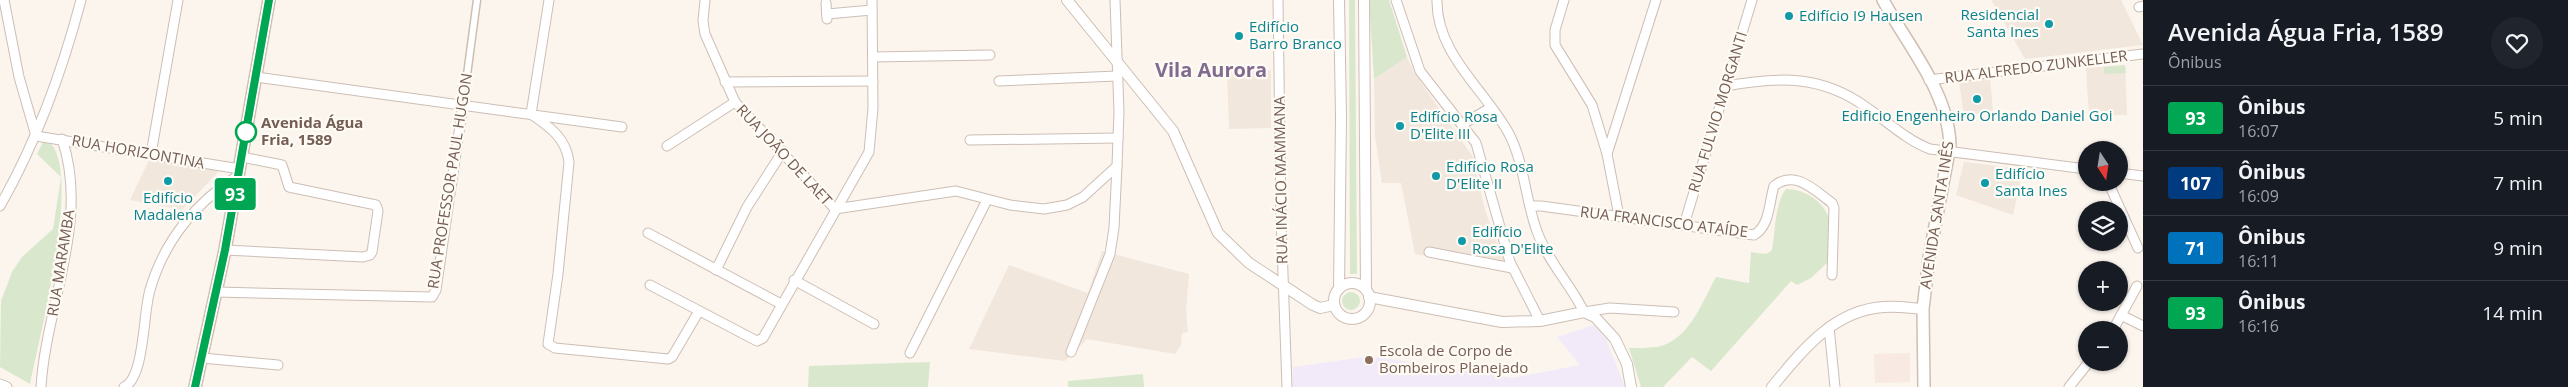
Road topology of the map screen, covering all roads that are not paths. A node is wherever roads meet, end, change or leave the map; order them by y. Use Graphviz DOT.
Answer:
graph roads {
  1 [pos="4,0"];
  2 [pos="81,0"];
  3 [pos="178,0"];
  4 [pos="269,0"];
  5 [pos="477,0"];
  6 [pos="549,0"];
  7 [pos="705,0"];
  8 [pos="872,0"];
  9 [pos="1067,0"];
  10 [pos="1115,0"];
  11 [pos="1278,0"];
  12 [pos="1339,0"];
  13 [pos="1364,0"];
  14 [pos="1396,0"];
  15 [pos="1438,0"];
  16 [pos="1564,0"];
  17 [pos="1656,0"];
  18 [pos="1752,0"];
  19 [pos="1883,0"];
  20 [pos="826,3"];
  21 [pos="872,10"];
  22 [pos="2143,54"];
  23 [pos="990,55"];
  24 [pos="873,57"];
  25 [pos="1117,62"];
  26 [pos="1117,76"];
  27 [pos="256,77"];
  28 [pos="1929,80"];
  29 [pos="999,81"];
  30 [pos="725,82"];
  31 [pos="873,82"];
  32 [pos="1725,86"];
  33 [pos="735,102"];
  34 [pos="463,105"];
  35 [pos="1490,108"];
  36 [pos="531,114"];
  37 [pos="1463,124"];
  38 [pos="622,127"];
  39 [pos="36,136"];
  40 [pos="1118,138"];
  41 [pos="62,139"];
  42 [pos="970,140"];
  43 [pos="667,146"];
  44 [pos="783,151"];
  45 [pos="1948,152"];
  46 [pos="151,154"];
  47 [pos="1607,154"];
  48 [pos="242,157"];
  49 [pos="1117,166"];
  50 [pos="2078,168"];
  51 [pos="239,172"];
  52 [pos="2128,174"];
  53 [pos="2143,176"];
  54 [pos="2112,191"];
  55 [pos="988,200"];
  56 [pos="0,206"];
  57 [pos="1530,206"];
  58 [pos="835,209"];
  59 [pos="1619,216"];
  60 [pos="1684,224"];
  61 [pos="648,234"];
  62 [pos="2138,248"];
  63 [pos="225,250"];
  64 [pos="1429,252"];
  65 [pos="1512,268"];
  66 [pos="716,270"];
  67 [pos="1832,275"];
  68 [pos="794,280"];
  69 [pos="650,285"];
  70 [pos="1284,285"];
  71 [pos="2137,286"];
  72 [pos="1339,288"];
  73 [pos="216,292"];
  74 [pos="1368,294"];
  75 [pos="781,304"];
  76 [pos="1334,305"];
  77 [pos="1923,309"];
  78 [pos="699,311"];
  79 [pos="1584,312"];
  80 [pos="1674,312"];
  81 [pos="2121,315"];
  82 [pos="1540,321"];
  83 [pos="2118,321"];
  84 [pos="874,324"];
  85 [pos="2143,326"];
  86 [pos="1829,327"];
  87 [pos="1072,352"];
  88 [pos="910,353"];
  89 [pos="202,358"];
  90 [pos="278,365"];
  91 [pos="2082,371"];
  92 [pos="0,384"];
  93 [pos="6,387"];
  94 [pos="41,387"];
  95 [pos="124,387"];
  96 [pos="195,387"];
  97 [pos="1287,387"];
  98 [pos="1631,387"];
  99 [pos="1772,387"];
  100 [pos="1835,387"];
  101 [pos="1924,387"];
  102 [pos="2069,387"];
  1 -- 39 [label="street"];
  2 -- 39 [label="street"];
  3 -- 46 [label="street"];
  4 -- 27 [label="main road"];
  5 -- 34 [label="street, RUA PROFESSOR PAUL HUGON"];
  6 -- 36 [label="street"];
  7 -- 30 [label="street, RUA JOÃO DE LAET"];
  8 -- 21 [label="street"];
  9 -- 25 [label="street"];
  10 -- 25 [label="street"];
  11 -- 70 [label="street, RUA INÁCIO MAMMANA"];
  12 -- 72 [label="street"];
  13 -- 74 [label="street"];
  14 -- 37 [label="street"];
  15 -- 35 [label="street"];
  16 -- 47 [label="street"];
  17 -- 47 [label="street"];
  18 -- 32 [label="street, RUA FULVIO MORGANTI"];
  19 -- 28 [label="main road, AVENIDA SANTA INÊS"];
  20 -- 21 [label="street"];
  21 -- 24 [label="street"];
  22 -- 28 [label="street, RUA ALFREDO ZUNKELLER"];
  23 -- 24 [label="street"];
  24 -- 31 [label="street"];
  25 -- 26 [label="street"];
  25 -- 70 [label="street"];
  26 -- 29 [label="street"];
  26 -- 40 [label="street"];
  27 -- 34 [label="street"];
  27 -- 48 [label="main road"];
  28 -- 45 [label="main road, AVENIDA SANTA INÊS"];
  30 -- 31 [label="street"];
  30 -- 33 [label="street, RUA JOÃO DE LAET"];
  31 -- 58 [label="street"];
  32 -- 45 [label="street"];
  32 -- 60 [label="street, RUA FULVIO MORGANTI"];
  33 -- 43 [label="street"];
  33 -- 44 [label="street, RUA JOÃO DE LAET"];
  34 -- 36 [label="street"];
  34 -- 73 [label="street, RUA PROFESSOR PAUL HUGON"];
  35 -- 37 [label="street"];
  35 -- 57 [label="street"];
  36 -- 38 [label="street"];
  36 -- 78 [label="street"];
  37 -- 65 [label="street"];
  39 -- 41 [label="street, RUA HORIZONTINA"];
  39 -- 56 [label="street"];
  40 -- 42 [label="street"];
  40 -- 49 [label="street"];
  41 -- 46 [label="street, RUA HORIZONTINA"];
  41 -- 94 [label="street, RUA MARAMBA"];
  44 -- 58 [label="street, RUA JOÃO DE LAET"];
  44 -- 66 [label="street"];
  45 -- 50 [label="street"];
  45 -- 77 [label="main road, AVENIDA SANTA INÊS"];
  46 -- 51 [label="street, RUA HORIZONTINA"];
  47 -- 59 [label="street"];
  48 -- 51 [label="main road"];
  48 -- 63 [label="street"];
  49 -- 55 [label="street, RUA JOÃO DE LAET"];
  49 -- 87 [label="street"];
  51 -- 63 [label="main road"];
  51 -- 95 [label="street"];
  52 -- 53 [label="street"];
  54 -- 62 [label="street"];
  55 -- 58 [label="street, RUA JOÃO DE LAET"];
  55 -- 88 [label="street"];
  57 -- 59 [label="street, RUA FRANCISCO ATAÍDE"];
  57 -- 79 [label="street"];
  58 -- 68 [label="street"];
  59 -- 60 [label="street, RUA FRANCISCO ATAÍDE"];
  60 -- 67 [label="street, RUA FRANCISCO ATAÍDE"];
  61 -- 66 [label="street"];
  63 -- 73 [label="main road"];
  64 -- 65 [label="street"];
  65 -- 82 [label="street"];
  66 -- 75 [label="street"];
  68 -- 75 [label="street"];
  68 -- 84 [label="street"];
  69 -- 78 [label="street"];
  70 -- 76 [label="street"];
  70 -- 97 [label="street, RUA INÁCIO MAMMANA"];
  71 -- 81 [label="street"];
  72 -- 74 [label="street"];
  72 -- 76 [label="street"];
  73 -- 89 [label="main road"];
  74 -- 76 [label="street"];
  74 -- 82 [label="street"];
  75 -- 78 [label="street"];
  77 -- 86 [label="street"];
  77 -- 101 [label="main road, AVENIDA SANTA INÊS"];
  79 -- 80 [label="street"];
  79 -- 82 [label="street"];
  79 -- 98 [label="street"];
  81 -- 83 [label="street"];
  81 -- 85 [label="street"];
  86 -- 99 [label="street"];
  86 -- 100 [label="street"];
  89 -- 90 [label="street"];
  89 -- 96 [label="main road"];
  91 -- 102 [label="street"];
  92 -- 93 [label="street"];
}
